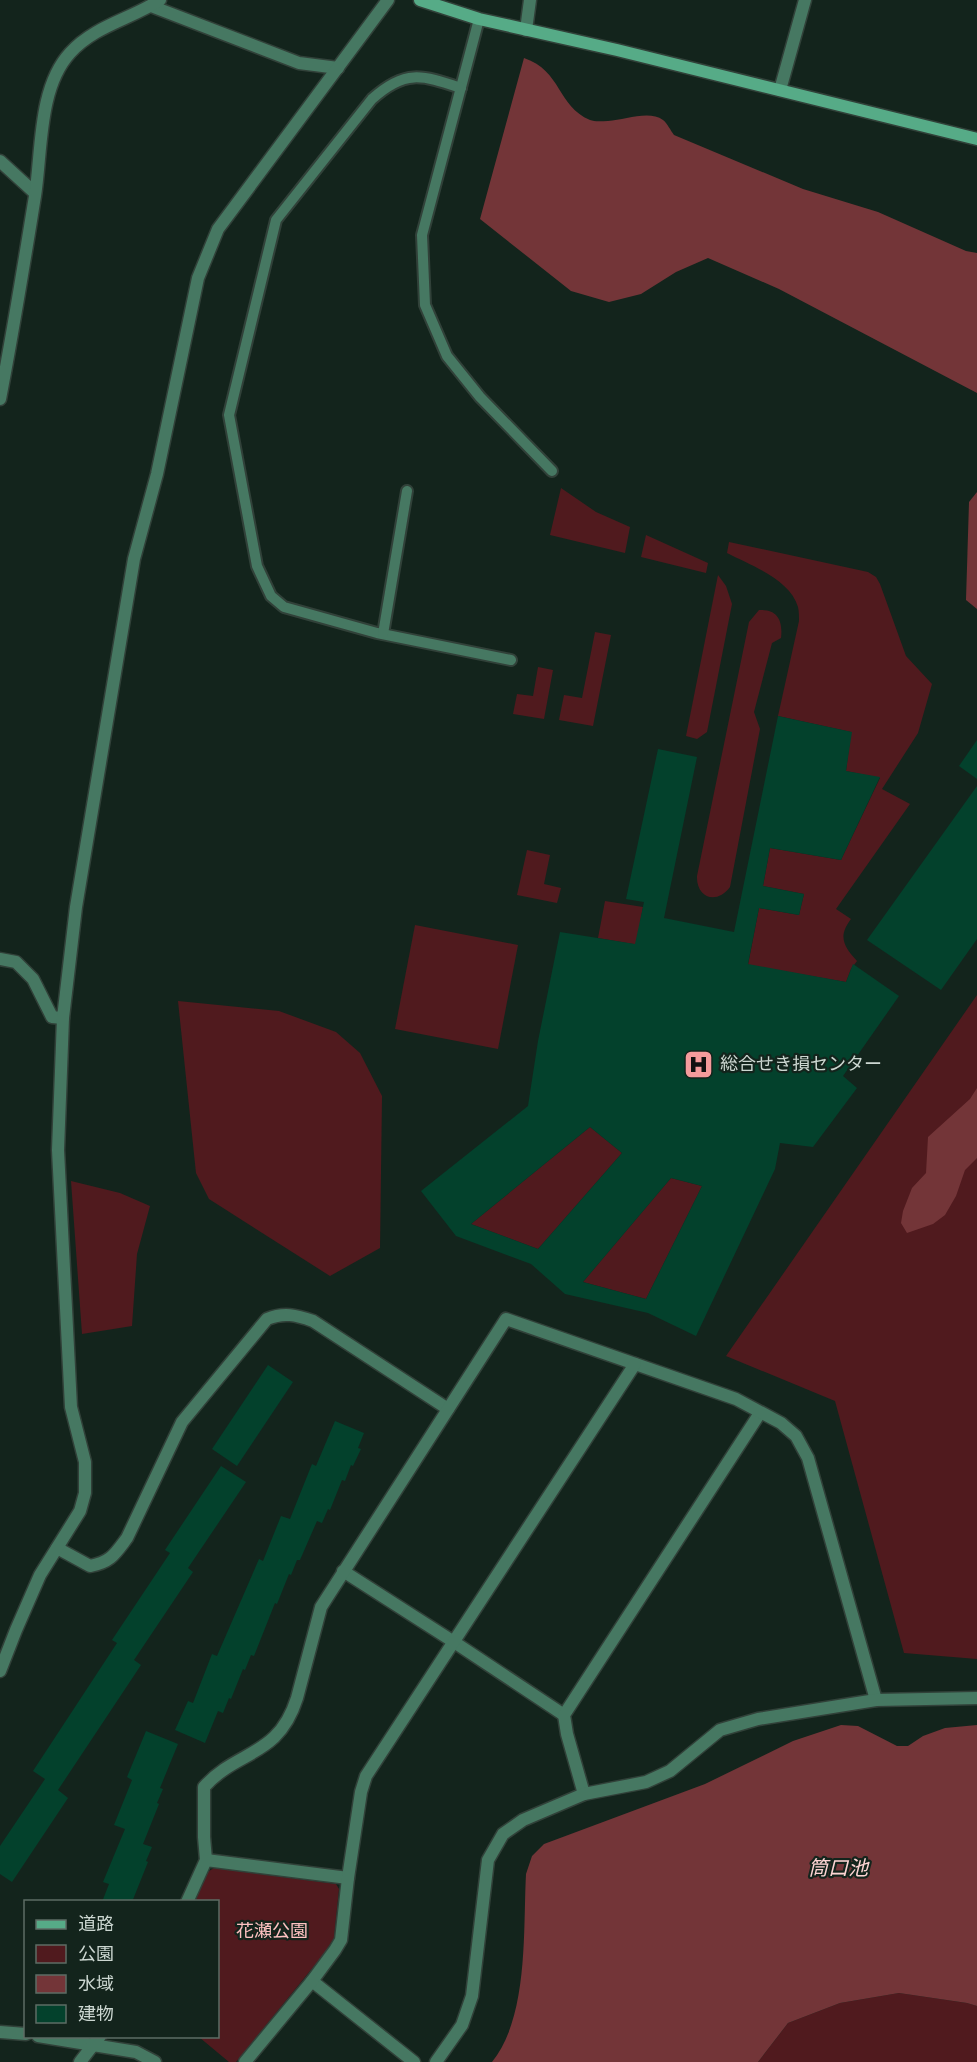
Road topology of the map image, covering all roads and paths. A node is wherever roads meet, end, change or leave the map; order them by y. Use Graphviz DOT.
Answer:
graph roads {
  1 [pos="388,0"];
  2 [pos="420,0"];
  3 [pos="530,0"];
  4 [pos="805,0"];
  5 [pos="155,3"];
  6 [pos="479,19"];
  7 [pos="526,30"];
  8 [pos="338,68"];
  9 [pos="461,88"];
  10 [pos="780,90"];
  11 [pos="977,139"];
  12 [pos="0,161"];
  13 [pos="35,193"];
  14 [pos="0,399"];
  15 [pos="552,471"];
  16 [pos="407,491"];
  17 [pos="383,634"];
  18 [pos="512,660"];
  19 [pos="0,959"];
  20 [pos="63,1018"];
  21 [pos="635,1364"];
  22 [pos="448,1408"];
  23 [pos="760,1413"];
  24 [pos="57,1548"];
  25 [pos="343,1571"];
  26 [pos="0,1634"];
  27 [pos="454,1642"];
  28 [pos="11,1643"];
  29 [pos="0,1671"];
  30 [pos="977,1698"];
  31 [pos="876,1700"];
  32 [pos="564,1715"];
  33 [pos="584,1794"];
  34 [pos="206,1860"];
  35 [pos="348,1878"];
  36 [pos="188,1900"];
  37 [pos="312,1981"];
  38 [pos="0,2032"];
  39 [pos="24,2034"];
  40 [pos="52,2038"];
  41 [pos="96,2041"];
  42 [pos="80,2062"];
  43 [pos="155,2062"];
  44 [pos="244,2062"];
  45 [pos="414,2062"];
  46 [pos="436,2062"];
  1 -- 8 [label="street"];
  2 -- 6 [label="street"];
  3 -- 7 [label="street"];
  4 -- 10 [label="street"];
  5 -- 8 [label="street"];
  5 -- 13 [label="street"];
  6 -- 7 [label="street"];
  6 -- 9 [label="lane"];
  7 -- 10 [label="street"];
  8 -- 20 [label="street"];
  9 -- 15 [label="lane"];
  9 -- 17 [label="lane"];
  10 -- 11 [label="street"];
  12 -- 13 [label="street"];
  13 -- 14 [label="street"];
  16 -- 17 [label="lane"];
  17 -- 18 [label="lane"];
  19 -- 20 [label="street"];
  20 -- 24 [label="street"];
  21 -- 22 [label="street"];
  21 -- 23 [label="street"];
  21 -- 27 [label="street"];
  22 -- 24 [label="street"];
  22 -- 25 [label="street"];
  23 -- 31 [label="street"];
  23 -- 32 [label="street"];
  24 -- 28 [label="street"];
  25 -- 27 [label="street"];
  25 -- 34 [label="street"];
  26 -- 28 [label="street"];
  27 -- 32 [label="street"];
  27 -- 35 [label="street"];
  28 -- 29 [label="street"];
  30 -- 31 [label="street"];
  31 -- 33 [label="street"];
  32 -- 33 [label="street"];
  33 -- 46 [label="street"];
  34 -- 35 [label="street"];
  34 -- 36 [label="street"];
  35 -- 37 [label="street"];
  37 -- 44 [label="street"];
  37 -- 45 [label="street"];
  38 -- 39 [label="street"];
  40 -- 41 [label="street"];
  41 -- 42 [label="street"];
  41 -- 43 [label="street"];
}
